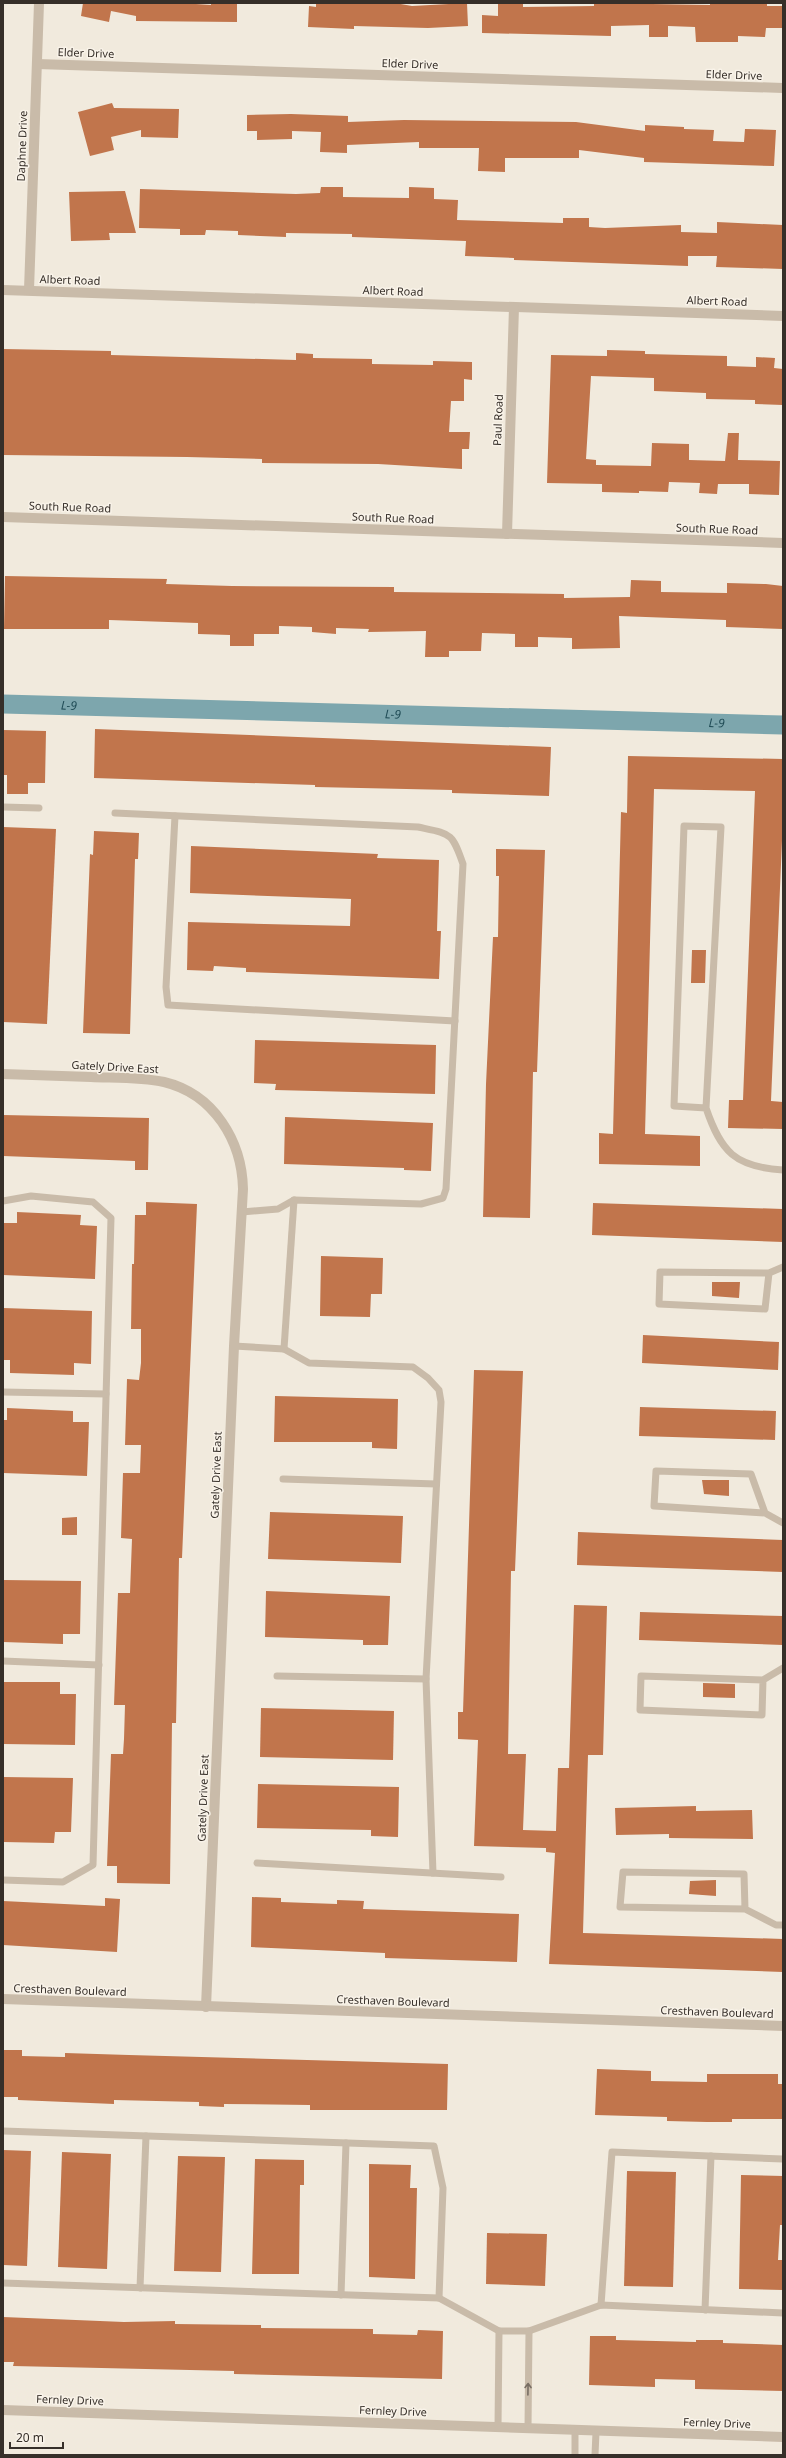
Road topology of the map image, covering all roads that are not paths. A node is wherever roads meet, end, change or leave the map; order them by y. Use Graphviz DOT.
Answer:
graph roads {
  1 [pos="39,3"];
  2 [pos="37,64"];
  3 [pos="783,88"];
  4 [pos="3,290"];
  5 [pos="29,290"];
  6 [pos="514,307"];
  7 [pos="783,316"];
  8 [pos="3,517"];
  9 [pos="507,534"];
  10 [pos="783,543"];
  11 [pos="3,807"];
  12 [pos="39,808"];
  13 [pos="115,813"];
  14 [pos="175,816"];
  15 [pos="455,1021"];
  16 [pos="3,1074"];
  17 [pos="706,1108"];
  18 [pos="783,1170"];
  19 [pos="294,1200"];
  20 [pos="3,1201"];
  21 [pos="242,1212"];
  22 [pos="783,1267"];
  23 [pos="769,1273"];
  24 [pos="234,1346"];
  25 [pos="284,1349"];
  26 [pos="3,1392"];
  27 [pos="106,1394"];
  28 [pos="283,1479"];
  29 [pos="436,1484"];
  30 [pos="765,1512"];
  31 [pos="783,1523"];
  32 [pos="3,1661"];
  33 [pos="98,1665"];
  34 [pos="783,1668"];
  35 [pos="276,1676"];
  36 [pos="426,1679"];
  37 [pos="763,1680"];
  38 [pos="257,1863"];
  39 [pos="433,1873"];
  40 [pos="501,1878"];
  41 [pos="3,1880"];
  42 [pos="745,1909"];
  43 [pos="783,1925"];
  44 [pos="3,1999"];
  45 [pos="206,2007"];
  46 [pos="783,2026"];
  47 [pos="3,2131"];
  48 [pos="146,2136"];
  49 [pos="346,2143"];
  50 [pos="712,2156"];
  51 [pos="783,2159"];
  52 [pos="3,2283"];
  53 [pos="140,2288"];
  54 [pos="341,2294"];
  55 [pos="439,2298"];
  56 [pos="601,2305"];
  57 [pos="705,2310"];
  58 [pos="783,2313"];
  59 [pos="499,2331"];
  60 [pos="529,2331"];
  61 [pos="3,2410"];
  62 [pos="498,2427"];
  63 [pos="528,2428"];
  64 [pos="574,2431"];
  65 [pos="596,2432"];
  66 [pos="783,2437"];
  67 [pos="575,2455"];
  68 [pos="595,2455"];
  1 -- 2 [label="street, Daphne Drive"];
  2 -- 3 [label="street, Elder Drive"];
  2 -- 5 [label="street, Daphne Drive"];
  4 -- 5 [label="street, Albert Road"];
  5 -- 6 [label="street, Albert Road"];
  6 -- 7 [label="street, Albert Road"];
  6 -- 9 [label="street, Paul Road"];
  8 -- 9 [label="street, South Rue Road"];
  9 -- 10 [label="street, South Rue Road"];
  11 -- 12 [label="lane"];
  13 -- 14 [label="lane"];
  14 -- 15 [label="lane"];
  14 -- 15 [label="lane"];
  15 -- 19 [label="lane"];
  16 -- 21 [label="street, Gately Drive East"];
  17 -- 17 [label="lane"];
  17 -- 18 [label="lane"];
  19 -- 21 [label="lane"];
  19 -- 25 [label="lane"];
  20 -- 27 [label="lane"];
  21 -- 24 [label="street, Gately Drive East"];
  22 -- 23 [label="lane"];
  23 -- 23 [label="lane"];
  24 -- 25 [label="lane"];
  24 -- 45 [label="street, Gately Drive East"];
  25 -- 29 [label="lane"];
  26 -- 27 [label="lane"];
  27 -- 33 [label="lane"];
  28 -- 29 [label="lane"];
  29 -- 36 [label="lane"];
  30 -- 30 [label="lane"];
  30 -- 31 [label="lane"];
  32 -- 33 [label="lane"];
  33 -- 41 [label="lane"];
  34 -- 37 [label="lane"];
  35 -- 36 [label="lane"];
  36 -- 39 [label="lane"];
  37 -- 37 [label="lane"];
  38 -- 39 [label="lane"];
  39 -- 40 [label="lane"];
  42 -- 42 [label="lane"];
  42 -- 43 [label="lane"];
  44 -- 45 [label="street, Cresthaven Boulevard"];
  45 -- 46 [label="street, Cresthaven Boulevard"];
  47 -- 48 [label="lane"];
  48 -- 49 [label="lane"];
  48 -- 53 [label="lane"];
  49 -- 54 [label="lane"];
  49 -- 55 [label="lane"];
  50 -- 51 [label="lane"];
  50 -- 56 [label="lane"];
  50 -- 57 [label="lane"];
  52 -- 53 [label="lane"];
  53 -- 54 [label="lane"];
  54 -- 55 [label="lane"];
  55 -- 59 [label="lane"];
  56 -- 57 [label="lane"];
  56 -- 60 [label="lane"];
  57 -- 58 [label="lane"];
  59 -- 60 [label="lane"];
  59 -- 62 [label="lane"];
  63 -- 60 [label="lane, one-way"];
  61 -- 62 [label="street, Fernley Drive"];
  62 -- 63 [label="street, Fernley Drive"];
  63 -- 64 [label="street, Fernley Drive"];
  64 -- 65 [label="street, Fernley Drive"];
  64 -- 67 [label="lane"];
  65 -- 66 [label="street, Fernley Drive"];
  65 -- 68 [label="lane"];
}
